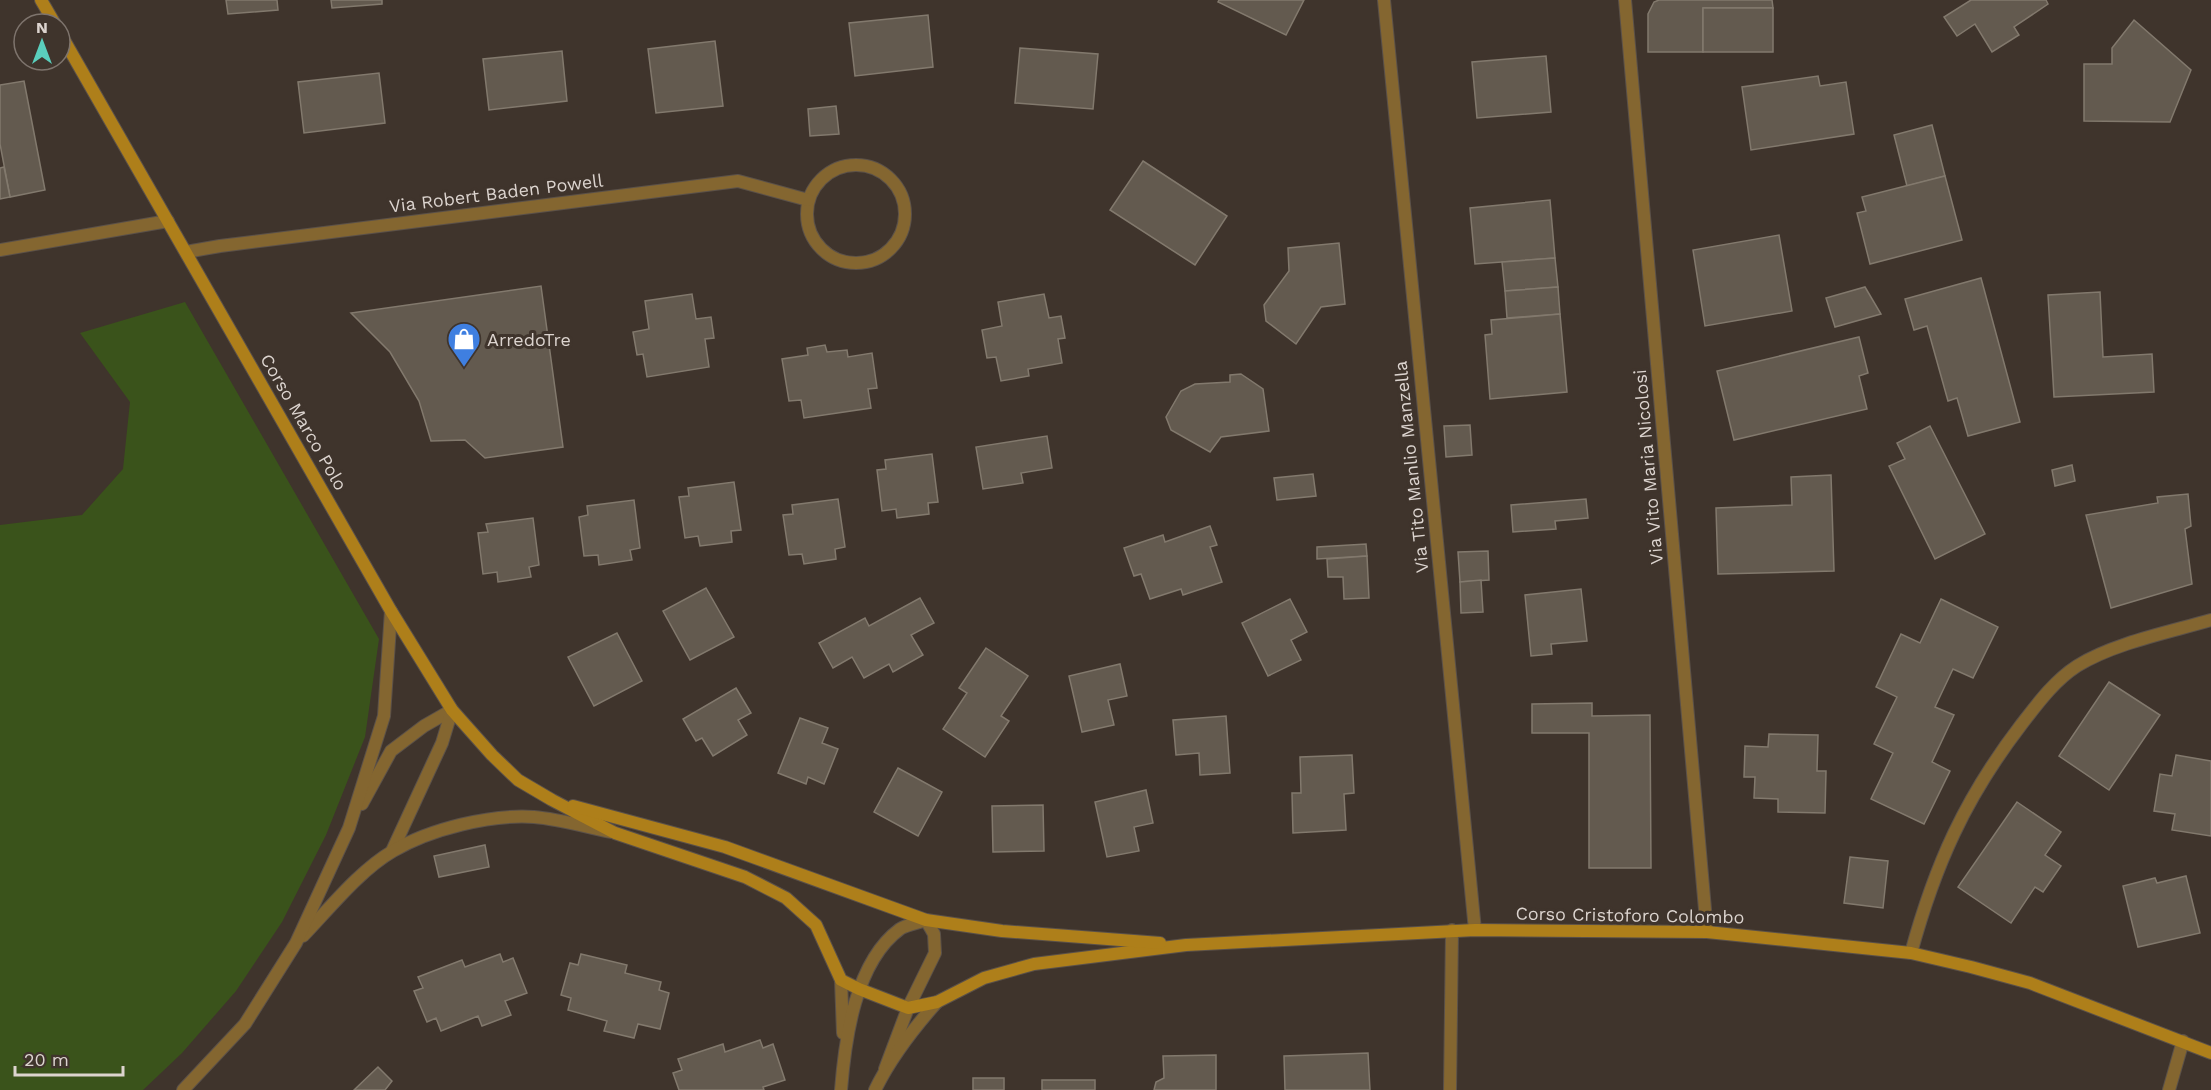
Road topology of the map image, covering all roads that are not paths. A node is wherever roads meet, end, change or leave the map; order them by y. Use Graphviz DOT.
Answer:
graph roads {
  1 [pos="1383,0"];
  2 [pos="1625,0"];
  3 [pos="72,54"];
  4 [pos="808,200"];
  5 [pos="168,221"];
  6 [pos="0,250"];
  7 [pos="186,252"];
  8 [pos="391,611"];
  9 [pos="2211,620"];
  10 [pos="452,710"];
  11 [pos="552,800"];
  12 [pos="349,828"];
  13 [pos="615,833"];
  14 [pos="392,851"];
  15 [pos="926,920"];
  16 [pos="1452,930"];
  17 [pos="1475,930"];
  18 [pos="1707,932"];
  19 [pos="296,943"];
  20 [pos="1186,945"];
  21 [pos="1911,953"];
  22 [pos="841,980"];
  23 [pos="859,989"];
  24 [pos="937,1002"];
  25 [pos="908,1008"];
  26 [pos="2183,1041"];
  27 [pos="2208,1051"];
  28 [pos="844,1053"];
  29 [pos="885,1070"];
  30 [pos="183,1090"];
  31 [pos="841,1090"];
  32 [pos="875,1090"];
  33 [pos="1450,1090"];
  34 [pos="2169,1090"];
  1 -- 17 [label="street, Via Tito Manlio Manzella"];
  2 -- 18 [label="street, Via Vito Maria Nicolosi"];
  3 -- 5 [label="main road, Corso Marco Polo"];
  4 -- 4 [label="street"];
  4 -- 7 [label="street, Via Robert Baden Powell"];
  5 -- 6 [label="street"];
  5 -- 7 [label="main road, Corso Marco Polo"];
  7 -- 8 [label="main road, Corso Marco Polo"];
  8 -- 10 [label="main road, Corso Marco Polo"];
  8 -- 12 [label="street"];
  9 -- 21 [label="street"];
  10 -- 11 [label="main road, Corso Marco Polo"];
  10 -- 12 [label="street"];
  10 -- 14 [label="street"];
  11 -- 13 [label="main road"];
  11 -- 15 [label="main road"];
  12 -- 19 [label="street"];
  13 -- 14 [label="street"];
  13 -- 22 [label="main road"];
  14 -- 19 [label="street"];
  15 -- 20 [label="main road"];
  15 -- 23 [label="street"];
  15 -- 25 [label="street"];
  16 -- 17 [label="main road, Corso Cristoforo Colombo"];
  16 -- 20 [label="main road, Corso Cristoforo Colombo"];
  16 -- 33 [label="street"];
  17 -- 18 [label="main road, Corso Cristoforo Colombo"];
  18 -- 21 [label="main road, Corso Cristoforo Colombo"];
  19 -- 30 [label="street"];
  20 -- 24 [label="main road"];
  21 -- 26 [label="main road, Corso Cristoforo Colombo"];
  22 -- 23 [label="main road"];
  22 -- 28 [label="street"];
  23 -- 25 [label="main road"];
  23 -- 28 [label="street"];
  24 -- 25 [label="main road"];
  24 -- 29 [label="street"];
  25 -- 29 [label="street"];
  26 -- 27 [label="main road, Corso Cristoforo Colombo"];
  26 -- 34 [label="street"];
  28 -- 31 [label="street"];
  29 -- 32 [label="street"];
}
